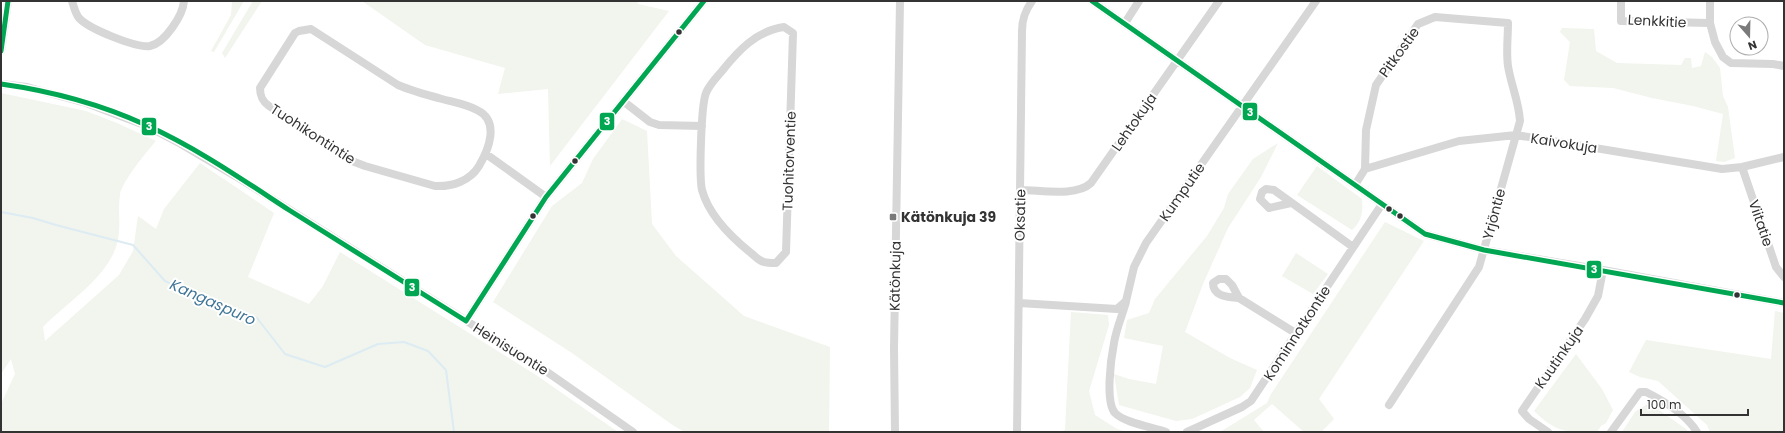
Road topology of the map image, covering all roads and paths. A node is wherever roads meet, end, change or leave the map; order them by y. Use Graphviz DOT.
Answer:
graph roads {
  1 [pos="8,1"];
  2 [pos="72,1"];
  3 [pos="184,1"];
  4 [pos="704,1"];
  5 [pos="900,1"];
  6 [pos="1032,1"];
  7 [pos="1092,1"];
  8 [pos="1139,1"];
  9 [pos="1219,1"];
  10 [pos="1316,1"];
  11 [pos="1621,1"];
  12 [pos="1710,1"];
  13 [pos="1125,23"];
  14 [pos="1508,23"];
  15 [pos="1710,23"];
  16 [pos="1,51"];
  17 [pos="1177,62"];
  18 [pos="1784,66"];
  19 [pos="1,84"];
  20 [pos="623,101"];
  21 [pos="1242,107"];
  22 [pos="702,126"];
  23 [pos="1516,134"];
  24 [pos="486,154"];
  25 [pos="1784,157"];
  26 [pos="1742,167"];
  27 [pos="1365,169"];
  28 [pos="1355,185"];
  29 [pos="1021,190"];
  30 [pos="546,197"];
  31 [pos="1291,203"];
  32 [pos="1382,204"];
  33 [pos="1353,247"];
  34 [pos="1484,250"];
  35 [pos="1602,270"];
  36 [pos="1784,277"];
  37 [pos="1239,298"];
  38 [pos="1126,302"];
  39 [pos="1019,303"];
  40 [pos="1784,303"];
  41 [pos="466,321"];
  42 [pos="1297,334"];
  43 [pos="1389,405"];
  44 [pos="633,432"];
  45 [pos="895,432"];
  46 [pos="1017,432"];
  47 [pos="1166,432"];
  48 [pos="1187,432"];
  49 [pos="1548,432"];
  50 [pos="1611,432"];
  51 [pos="1697,432"];
  1 -- 16 [label="street"];
  2 -- 3 [label="street"];
  4 -- 20 [label="street"];
  5 -- 45 [label="street, Kätönkuja"];
  6 -- 29 [label="street, Oksatie"];
  7 -- 13 [label="street"];
  8 -- 13 [label="street"];
  9 -- 17 [label="street, Lehtokuja"];
  10 -- 21 [label="street, Kumputie"];
  11 -- 15 [label="street, Lenkkitie"];
  12 -- 15 [label="street"];
  13 -- 17 [label="street"];
  14 -- 23 [label="street, Yrjöntie"];
  14 -- 27 [label="street, Pitkostie"];
  15 -- 18 [label="street"];
  17 -- 21 [label="street"];
  17 -- 29 [label="street, Lehtokuja"];
  19 -- 41 [label="street, Heinisuontie"];
  20 -- 22 [label="street"];
  20 -- 30 [label="street"];
  21 -- 28 [label="street"];
  21 -- 38 [label="street, Kumputie"];
  22 -- 22 [label="street, Tuohitorventie"];
  23 -- 26 [label="street, Kaivokuja"];
  23 -- 27 [label="street, Kaivokuja"];
  23 -- 34 [label="street, Yrjöntie"];
  24 -- 24 [label="street, Tuohikontintie"];
  24 -- 30 [label="street"];
  25 -- 26 [label="street, Kaivokuja"];
  26 -- 36 [label="street, Viitatie"];
  27 -- 28 [label="street"];
  28 -- 32 [label="street"];
  29 -- 39 [label="street, Oksatie"];
  30 -- 41 [label="street"];
  31 -- 33 [label="street"];
  32 -- 33 [label="street, Kominnotkontie"];
  32 -- 34 [label="street"];
  33 -- 42 [label="street, Kominnotkontie"];
  34 -- 35 [label="street"];
  34 -- 43 [label="street, Yrjöntie"];
  35 -- 40 [label="street"];
  35 -- 49 [label="street, Kuutinkuja"];
  37 -- 42 [label="street"];
  38 -- 39 [label="street"];
  38 -- 47 [label="street"];
  39 -- 46 [label="street, Oksatie"];
  41 -- 44 [label="street, Heinisuontie"];
  42 -- 48 [label="street, Kominnotkontie"];
  50 -- 51 [label="street"];
}
